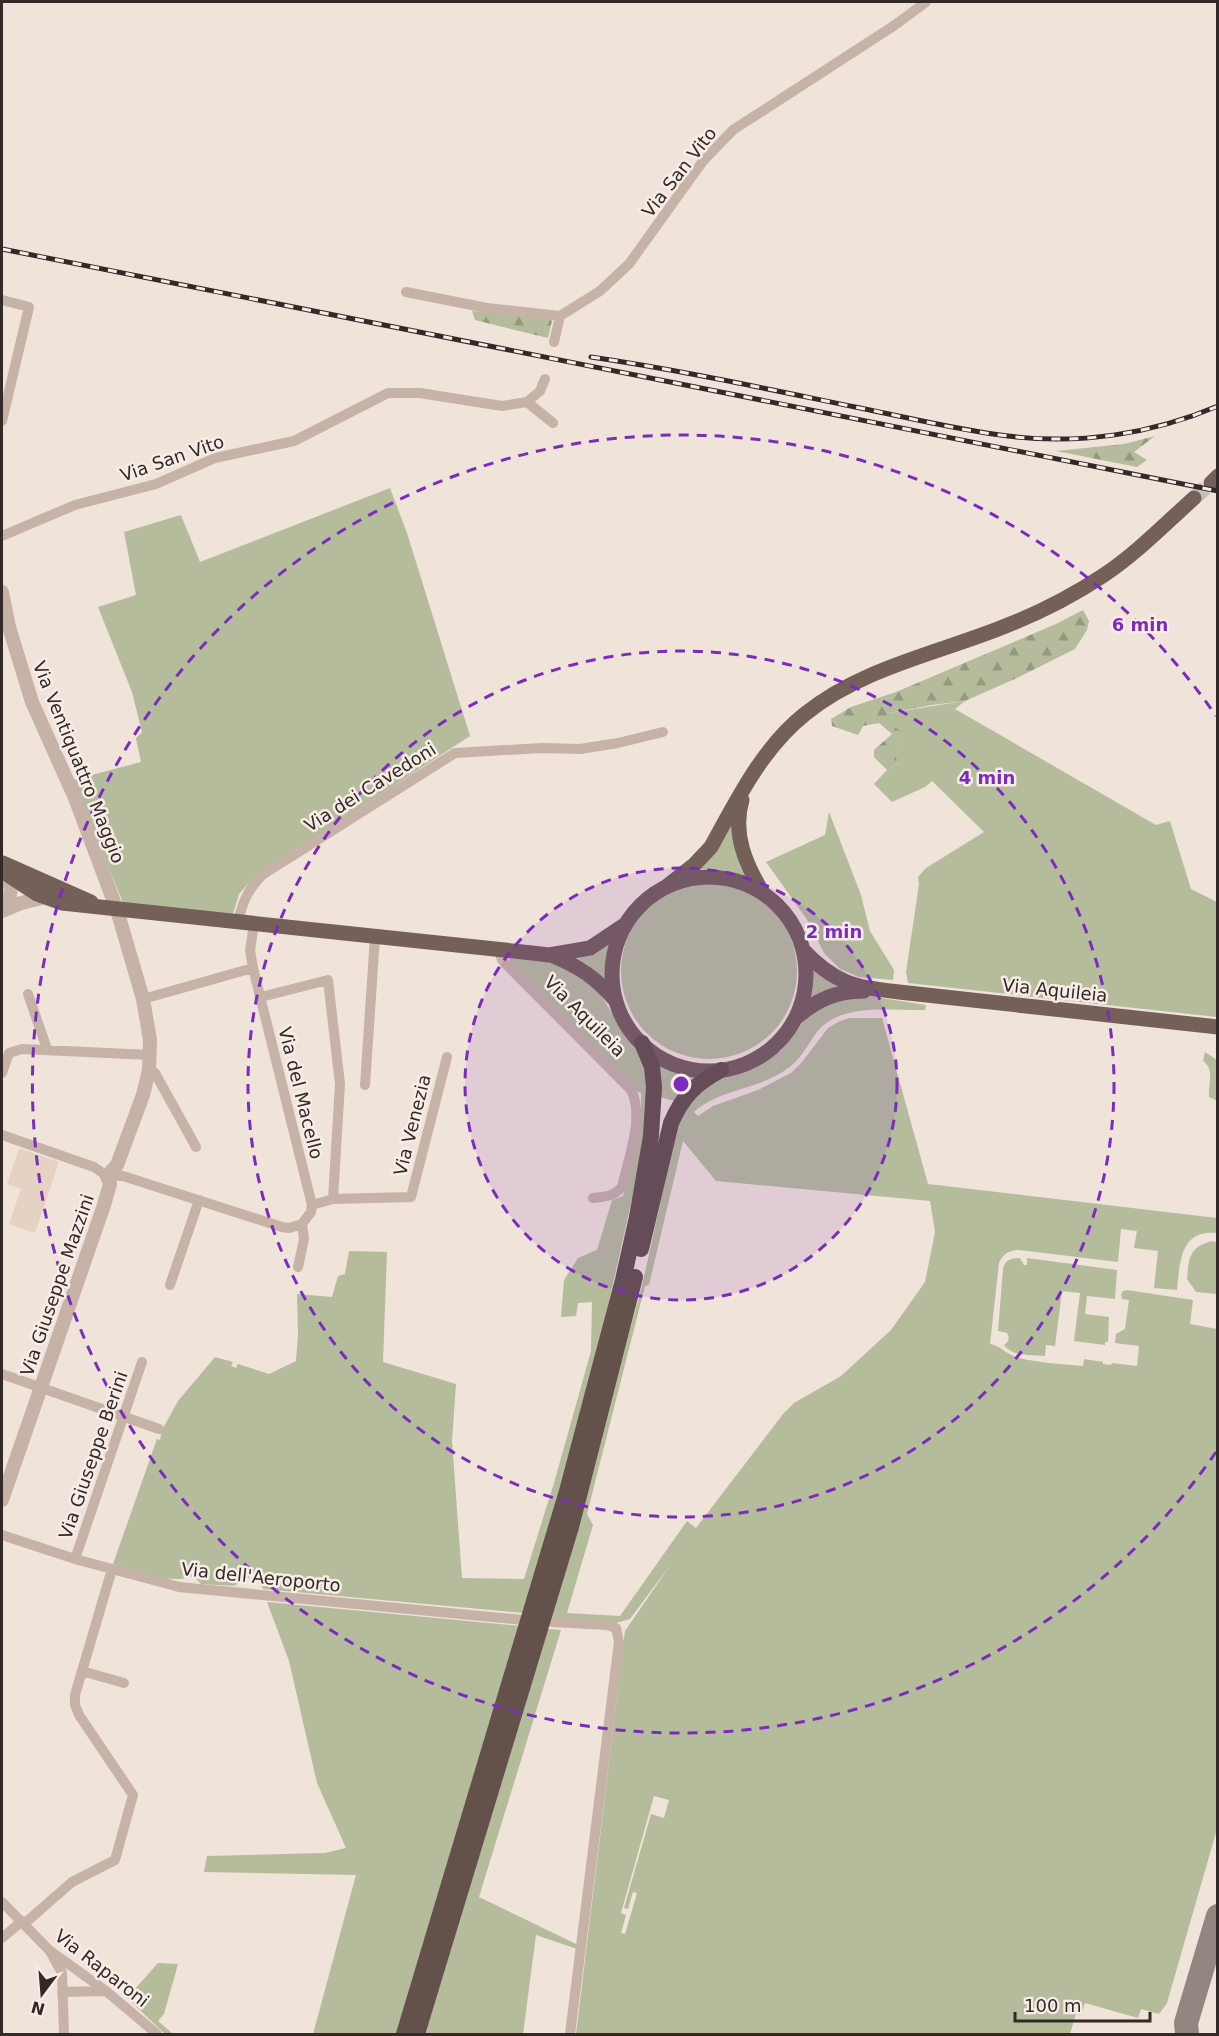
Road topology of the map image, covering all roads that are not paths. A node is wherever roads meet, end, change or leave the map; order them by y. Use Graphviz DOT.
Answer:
graph roads {
  1 [pos="926,2"];
  2 [pos="406,292"];
  3 [pos="2,300"];
  4 [pos="560,316"];
  5 [pos="554,342"];
  6 [pos="546,379"];
  7 [pos="527,402"];
  8 [pos="2,421"];
  9 [pos="553,423"];
  10 [pos="1194,498"];
  11 [pos="2,536"];
  12 [pos="2,592"];
  13 [pos="663,732"];
  14 [pos="746,787"];
  15 [pos="2,868"];
  16 [pos="666,887"];
  17 [pos="763,893"];
  18 [pos="44,897"];
  19 [pos="91,902"];
  20 [pos="2,910"];
  21 [pos="117,910"];
  22 [pos="238,922"];
  23 [pos="254,924"];
  24 [pos="626,924"];
  25 [pos="375,937"];
  26 [pos="498,950"];
  27 [pos="803,950"];
  28 [pos="549,955"];
  29 [pos="253,968"];
  30 [pos="888,991"];
  31 [pos="28,994"];
  32 [pos="261,997"];
  33 [pos="143,999"];
  34 [pos="616,1001"];
  35 [pos="795,1019"];
  36 [pos="1218,1027"];
  37 [pos="642,1043"];
  38 [pos="47,1049"];
  39 [pos="150,1055"];
  40 [pos="447,1057"];
  41 [pos="149,1070"];
  42 [pos="721,1070"];
  43 [pos="2,1073"];
  44 [pos="364,1085"];
  45 [pos="2,1135"];
  46 [pos="196,1147"];
  47 [pos="108,1176"];
  48 [pos="593,1198"];
  49 [pos="333,1199"];
  50 [pos="199,1200"];
  51 [pos="312,1205"];
  52 [pos="302,1224"];
  53 [pos="298,1267"];
  54 [pos="170,1285"];
  55 [pos="142,1362"];
  56 [pos="2,1374"];
  57 [pos="39,1388"];
  58 [pos="123,1417"];
  59 [pos="159,1429"];
  60 [pos="2,1500"];
  61 [pos="2,1535"];
  62 [pos="75,1559"];
  63 [pos="112,1569"];
  64 [pos="523,1620"];
  65 [pos="552,1622"];
  66 [pos="82,1671"];
  67 [pos="124,1683"];
  68 [pos="2,1902"];
  69 [pos="23,1923"];
  70 [pos="2,1938"];
  71 [pos="49,1950"];
  72 [pos="84,1974"];
  73 [pos="62,1988"];
  74 [pos="106,1991"];
  75 [pos="64,2034"];
  76 [pos="157,2034"];
  77 [pos="404,2034"];
  78 [pos="417,2034"];
  79 [pos="570,2034"];
  1 -- 4 [label="street, Via San Vito"];
  2 -- 4 [label="street"];
  3 -- 8 [label="street"];
  4 -- 5 [label="street"];
  6 -- 7 [label="street"];
  7 -- 9 [label="street"];
  7 -- 11 [label="street, Via San Vito"];
  10 -- 14 [label="main road"];
  12 -- 21 [label="street, Via Ventiquattro Maggio"];
  13 -- 22 [label="street, Via dei Cavedoni"];
  14 -- 16 [label="main road"];
  14 -- 17 [label="main road"];
  15 -- 18 [label="main road"];
  15 -- 19 [label="main road"];
  15 -- 20 [label="street"];
  16 -- 17 [label="main road"];
  16 -- 24 [label="main road"];
  17 -- 27 [label="main road"];
  18 -- 19 [label="street"];
  18 -- 20 [label="street"];
  18 -- 21 [label="main road"];
  19 -- 21 [label="main road"];
  21 -- 22 [label="main road, Via Aquileia"];
  21 -- 33 [label="street, Via Giuseppe Mazzini"];
  22 -- 23 [label="main road, Via Aquileia"];
  23 -- 25 [label="main road, Via Aquileia"];
  23 -- 29 [label="street, Via del Macello"];
  24 -- 28 [label="main road, Via Aquileia"];
  24 -- 34 [label="main road"];
  25 -- 26 [label="main road, Via Aquileia"];
  25 -- 44 [label="street"];
  26 -- 28 [label="main road, Via Aquileia"];
  26 -- 48 [label="street, Via Aquileia"];
  27 -- 30 [label="main road, Via Aquileia"];
  27 -- 35 [label="main road"];
  28 -- 34 [label="main road, Via Aquileia"];
  29 -- 32 [label="street, Via del Macello"];
  29 -- 33 [label="street"];
  30 -- 35 [label="main road, Via Aquileia"];
  30 -- 36 [label="main road, Via Aquileia"];
  31 -- 38 [label="street"];
  32 -- 49 [label="street"];
  32 -- 51 [label="street, Via del Macello"];
  33 -- 39 [label="street, Via Giuseppe Mazzini"];
  34 -- 37 [label="main road"];
  35 -- 42 [label="main road"];
  37 -- 42 [label="main road"];
  37 -- 77 [label="highway"];
  38 -- 39 [label="street"];
  38 -- 43 [label="street"];
  39 -- 41 [label="street, Via Giuseppe Mazzini"];
  40 -- 49 [label="street, Via Venezia"];
  41 -- 46 [label="street"];
  41 -- 47 [label="street, Via Giuseppe Mazzini"];
  42 -- 78 [label="highway"];
  45 -- 47 [label="street"];
  47 -- 50 [label="street"];
  47 -- 57 [label="street, Via Giuseppe Mazzini"];
  49 -- 51 [label="street, Via Venezia"];
  50 -- 52 [label="street"];
  50 -- 54 [label="street"];
  51 -- 52 [label="street"];
  52 -- 53 [label="street"];
  55 -- 58 [label="street, Via Giuseppe Berini"];
  56 -- 57 [label="street"];
  57 -- 58 [label="street"];
  57 -- 60 [label="street, Via Giuseppe Mazzini"];
  58 -- 59 [label="street"];
  58 -- 62 [label="street, Via Giuseppe Berini"];
  61 -- 62 [label="street, Via dell'Aeroporto"];
  62 -- 63 [label="street, Via dell'Aeroporto"];
  63 -- 64 [label="street, Via dell'Aeroporto"];
  63 -- 66 [label="street"];
  65 -- 79 [label="street"];
  66 -- 67 [label="street"];
  66 -- 69 [label="street"];
  68 -- 69 [label="street, Via Raparoni"];
  69 -- 70 [label="street"];
  69 -- 71 [label="street, Via Raparoni"];
  71 -- 72 [label="street, Via Raparoni"];
  71 -- 73 [label="street"];
  72 -- 73 [label="street"];
  72 -- 74 [label="street, Via Raparoni"];
  73 -- 74 [label="street"];
  73 -- 75 [label="street"];
  74 -- 76 [label="street, Via Raparoni"];
}
